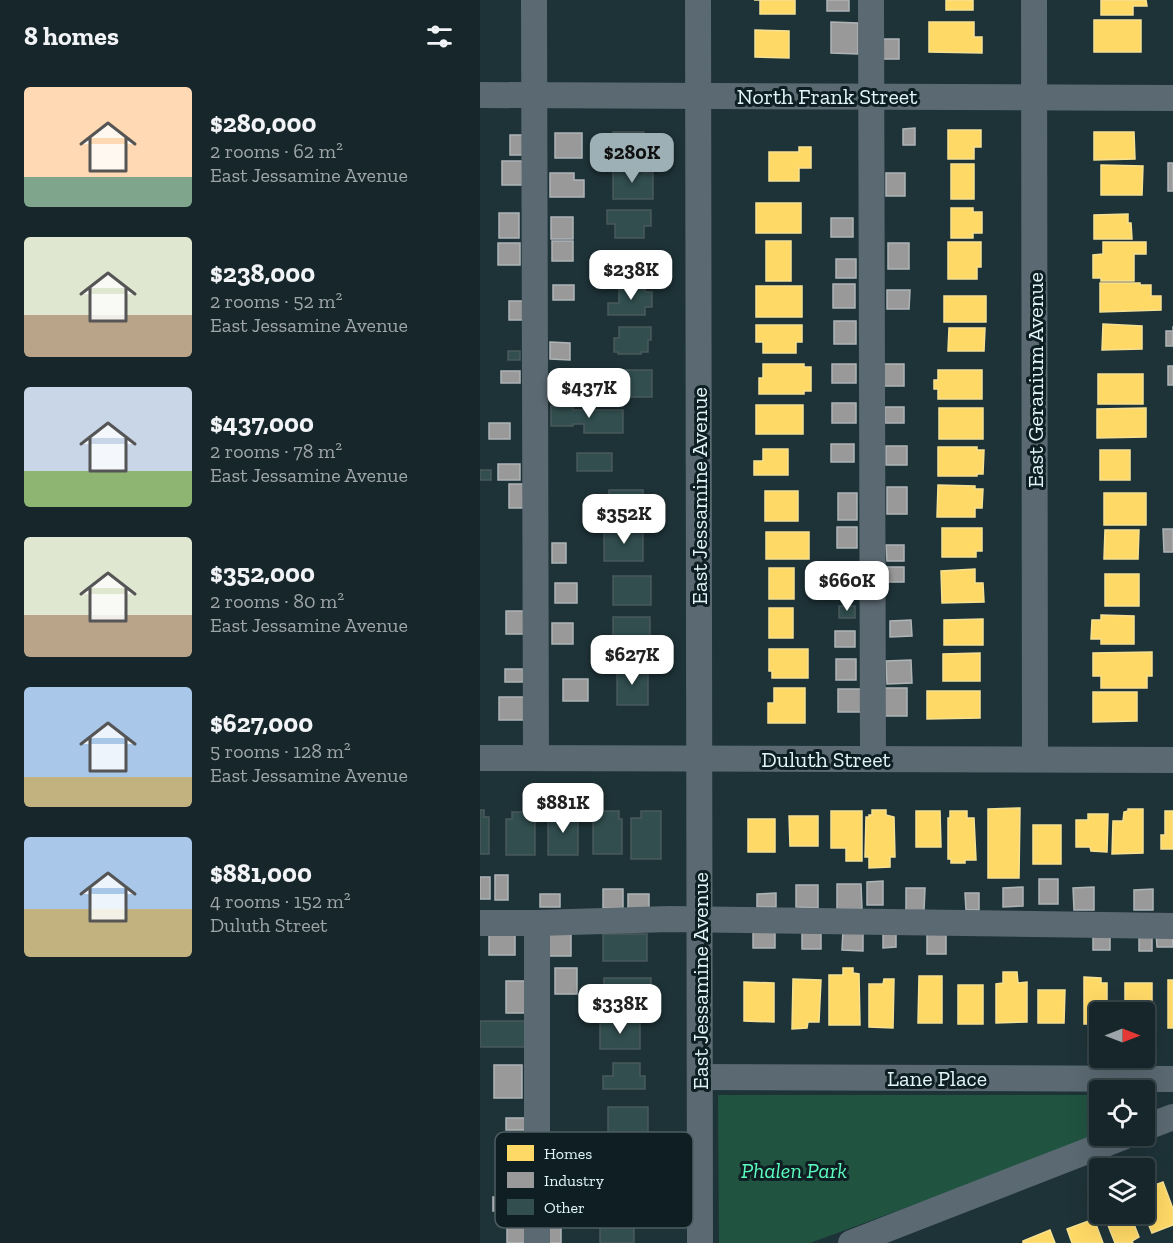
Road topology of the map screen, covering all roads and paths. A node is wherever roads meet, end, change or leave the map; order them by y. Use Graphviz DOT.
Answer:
graph roads {
  1 [pos="534,0"];
  2 [pos="698,0"];
  3 [pos="870,0"];
  4 [pos="1034,0"];
  5 [pos="480,95"];
  6 [pos="534,95"];
  7 [pos="698,96"];
  8 [pos="871,97"];
  9 [pos="1034,97"];
  10 [pos="1173,98"];
  11 [pos="480,758"];
  12 [pos="536,758"];
  13 [pos="700,759"];
  14 [pos="873,759"];
  15 [pos="1035,759"];
  16 [pos="1173,760"];
  17 [pos="700,919"];
  18 [pos="480,923"];
  19 [pos="537,923"];
  20 [pos="1173,926"];
  21 [pos="700,1077"];
  22 [pos="1173,1079"];
  23 [pos="1173,1117"];
  24 [pos="1155,1124"];
  25 [pos="537,1132"];
  26 [pos="1100,1146"];
  27 [pos="700,1243"];
  28 [pos="851,1243"];
  1 -- 6 [label="street"];
  2 -- 7 [label="street, East Jessamine Avenue"];
  3 -- 8 [label="street"];
  4 -- 9 [label="street, East Geranium Avenue"];
  5 -- 6 [label="street, North Frank Street"];
  6 -- 7 [label="street, North Frank Street"];
  6 -- 12 [label="street"];
  7 -- 8 [label="street, North Frank Street"];
  7 -- 13 [label="street, East Jessamine Avenue"];
  8 -- 9 [label="street, North Frank Street"];
  8 -- 14 [label="street"];
  9 -- 10 [label="street, North Frank Street"];
  9 -- 15 [label="street, East Geranium Avenue"];
  11 -- 12 [label="street, Duluth Street"];
  12 -- 13 [label="street, Duluth Street"];
  13 -- 14 [label="street, Duluth Street"];
  13 -- 17 [label="street, East Jessamine Avenue"];
  14 -- 15 [label="street, Duluth Street"];
  15 -- 16 [label="street, Duluth Street"];
  17 -- 19 [label="street"];
  17 -- 20 [label="street"];
  17 -- 21 [label="street, East Jessamine Avenue"];
  18 -- 19 [label="street"];
  19 -- 25 [label="street"];
  21 -- 22 [label="street, Lane Place"];
  21 -- 27 [label="street, East Jessamine Avenue"];
  23 -- 24 [label="street"];
  26 -- 28 [label="street"];
}
